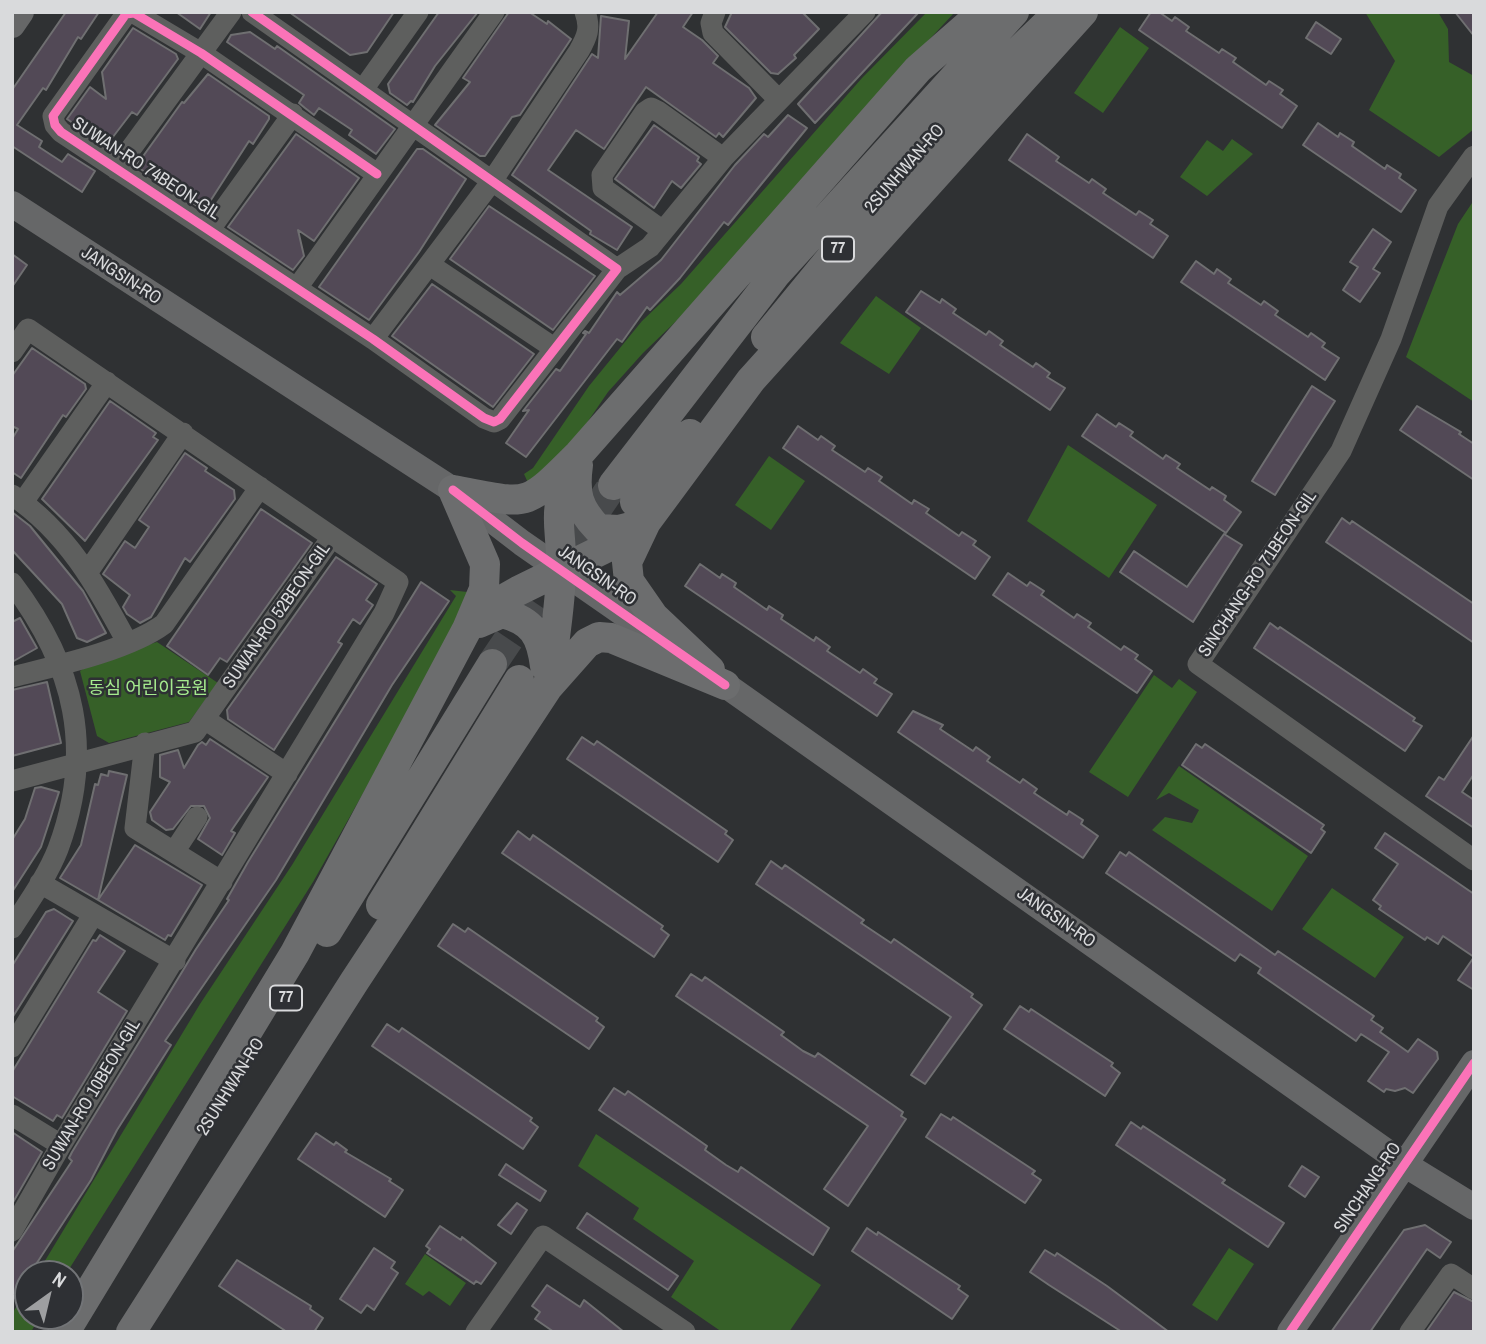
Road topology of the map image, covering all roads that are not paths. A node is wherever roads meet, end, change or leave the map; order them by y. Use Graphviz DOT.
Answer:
graph roads {
  1 [pos="21,12"];
  2 [pos="231,12"];
  3 [pos="252,12"];
  4 [pos="418,12"];
  5 [pos="494,12"];
  6 [pos="585,12"];
  7 [pos="715,12"];
  8 [pos="865,12"];
  9 [pos="983,12"];
  10 [pos="1014,12"];
  11 [pos="1059,12"];
  12 [pos="1083,12"];
  13 [pos="12,25"];
  14 [pos="201,53"];
  15 [pos="364,88"];
  16 [pos="778,99"];
  17 [pos="293,114"];
  18 [pos="414,127"];
  19 [pos="1474,156"];
  20 [pos="723,158"];
  21 [pos="116,169"];
  22 [pos="377,174"];
  23 [pos="492,181"];
  24 [pos="12,204"];
  25 [pos="210,229"];
  26 [pos="663,230"];
  27 [pos="430,265"];
  28 [pos="617,269"];
  29 [pos="297,288"];
  30 [pos="20,324"];
  31 [pos="373,339"];
  32 [pos="554,348"];
  33 [pos="12,352"];
  34 [pos="107,382"];
  35 [pos="183,433"];
  36 [pos="579,454"];
  37 [pos="260,487"];
  38 [pos="453,490"];
  39 [pos="18,499"];
  40 [pos="632,503"];
  41 [pos="331,537"];
  42 [pos="89,570"];
  43 [pos="561,571"];
  44 [pos="398,582"];
  45 [pos="12,583"];
  46 [pos="467,629"];
  47 [pos="127,642"];
  48 [pos="492,664"];
  49 [pos="60,665"];
  50 [pos="12,677"];
  51 [pos="534,684"];
  52 [pos="725,685"];
  53 [pos="206,720"];
  54 [pos="145,743"];
  55 [pos="78,765"];
  56 [pos="287,774"];
  57 [pos="15,785"];
  58 [pos="197,817"];
  59 [pos="174,852"];
  60 [pos="1474,860"];
  61 [pos="222,882"];
  62 [pos="40,883"];
  63 [pos="93,915"];
  64 [pos="12,928"];
  65 [pos="175,961"];
  66 [pos="12,1046"];
  67 [pos="1474,1063"];
  68 [pos="12,1115"];
  69 [pos="61,1145"];
  70 [pos="1404,1164"];
  71 [pos="1474,1207"];
  72 [pos="12,1231"];
  73 [pos="1474,1289"];
  74 [pos="65,1332"];
  75 [pos="80,1332"];
  76 [pos="118,1332"];
  77 [pos="131,1332"];
  78 [pos="476,1332"];
  79 [pos="685,1332"];
  80 [pos="1290,1332"];
  81 [pos="1410,1332"];
  1 -- 13 [label="main road"];
  2 -- 14 [label="street, SUWAN-RO 74BEON-GIL"];
  3 -- 15 [label="street"];
  4 -- 15 [label="street"];
  5 -- 18 [label="street"];
  6 -- 23 [label="street"];
  7 -- 16 [label="street"];
  8 -- 16 [label="street, SUWAN-RO 74BEON-GIL"];
  9 -- 36 [label="highway"];
  10 -- 40 [label="highway, 2SUNHWAN-RO / 77"];
  11 -- 40 [label="highway, 2SUNHWAN-RO / 77"];
  12 -- 40 [label="highway"];
  14 -- 17 [label="street, SUWAN-RO 74BEON-GIL"];
  14 -- 21 [label="street, SUWAN-RO 74BEON-GIL"];
  14 -- 21 [label="street, SUWAN-RO 74BEON-GIL"];
  15 -- 18 [label="street"];
  16 -- 20 [label="street, SUWAN-RO 74BEON-GIL"];
  17 -- 22 [label="street, SUWAN-RO 74BEON-GIL"];
  17 -- 25 [label="street, SUWAN-RO 74BEON-GIL"];
  18 -- 22 [label="street"];
  18 -- 23 [label="street"];
  19 -- 60 [label="street, SINCHANG-RO 71BEON-GIL"];
  20 -- 26 [label="street, SUWAN-RO 74BEON-GIL"];
  20 -- 26 [label="street"];
  21 -- 25 [label="street, SUWAN-RO 74BEON-GIL"];
  22 -- 29 [label="street"];
  23 -- 27 [label="street"];
  23 -- 28 [label="street"];
  24 -- 38 [label="main road, JANGSIN-RO"];
  25 -- 29 [label="street, SUWAN-RO 74BEON-GIL"];
  26 -- 28 [label="street, SUWAN-RO 74BEON-GIL"];
  27 -- 31 [label="street"];
  27 -- 32 [label="street"];
  28 -- 32 [label="street, SUWAN-RO 74BEON-GIL"];
  29 -- 31 [label="street, SUWAN-RO 74BEON-GIL"];
  30 -- 33 [label="street, SUWAN-RO 52BEON-GIL"];
  30 -- 34 [label="street, SUWAN-RO 52BEON-GIL"];
  31 -- 32 [label="street, SUWAN-RO 74BEON-GIL"];
  34 -- 35 [label="street, SUWAN-RO 52BEON-GIL"];
  34 -- 39 [label="street"];
  35 -- 37 [label="street, SUWAN-RO 52BEON-GIL"];
  35 -- 42 [label="street"];
  36 -- 38 [label="highway"];
  36 -- 40 [label="highway"];
  36 -- 43 [label="highway"];
  37 -- 41 [label="street, SUWAN-RO 52BEON-GIL"];
  37 -- 47 [label="street"];
  38 -- 43 [label="main road, JANGSIN-RO"];
  38 -- 46 [label="highway"];
  39 -- 42 [label="street"];
  40 -- 43 [label="highway"];
  40 -- 52 [label="highway"];
  41 -- 44 [label="street, SUWAN-RO 52BEON-GIL"];
  41 -- 53 [label="street, SUWAN-RO 52BEON-GIL"];
  42 -- 47 [label="street"];
  43 -- 46 [label="highway"];
  43 -- 51 [label="highway"];
  43 -- 52 [label="main road, JANGSIN-RO"];
  44 -- 56 [label="street, SUWAN-RO 10BEON-GIL"];
  45 -- 49 [label="street"];
  46 -- 51 [label="highway"];
  46 -- 74 [label="highway"];
  47 -- 49 [label="street"];
  48 -- 75 [label="highway, 2SUNHWAN-RO / 77"];
  49 -- 50 [label="street"];
  49 -- 55 [label="street"];
  51 -- 52 [label="highway"];
  51 -- 76 [label="highway, 2SUNHWAN-RO / 77"];
  51 -- 77 [label="highway"];
  52 -- 70 [label="main road, JANGSIN-RO"];
  53 -- 54 [label="street, SUWAN-RO 52BEON-GIL"];
  53 -- 56 [label="street"];
  54 -- 55 [label="street, SUWAN-RO 52BEON-GIL"];
  54 -- 59 [label="street"];
  55 -- 57 [label="street, SUWAN-RO 52BEON-GIL"];
  55 -- 62 [label="street"];
  56 -- 61 [label="street, SUWAN-RO 10BEON-GIL"];
  58 -- 59 [label="street"];
  59 -- 61 [label="street"];
  61 -- 65 [label="street, SUWAN-RO 10BEON-GIL"];
  62 -- 63 [label="street"];
  62 -- 64 [label="street"];
  63 -- 65 [label="street"];
  63 -- 66 [label="street"];
  65 -- 69 [label="street, SUWAN-RO 10BEON-GIL"];
  67 -- 70 [label="main road, SINCHANG-RO"];
  68 -- 69 [label="street"];
  69 -- 72 [label="street, SUWAN-RO 10BEON-GIL"];
  70 -- 71 [label="main road, JANGSIN-RO"];
  70 -- 80 [label="main road, SINCHANG-RO"];
  73 -- 81 [label="street"];
  78 -- 79 [label="street"];
}
